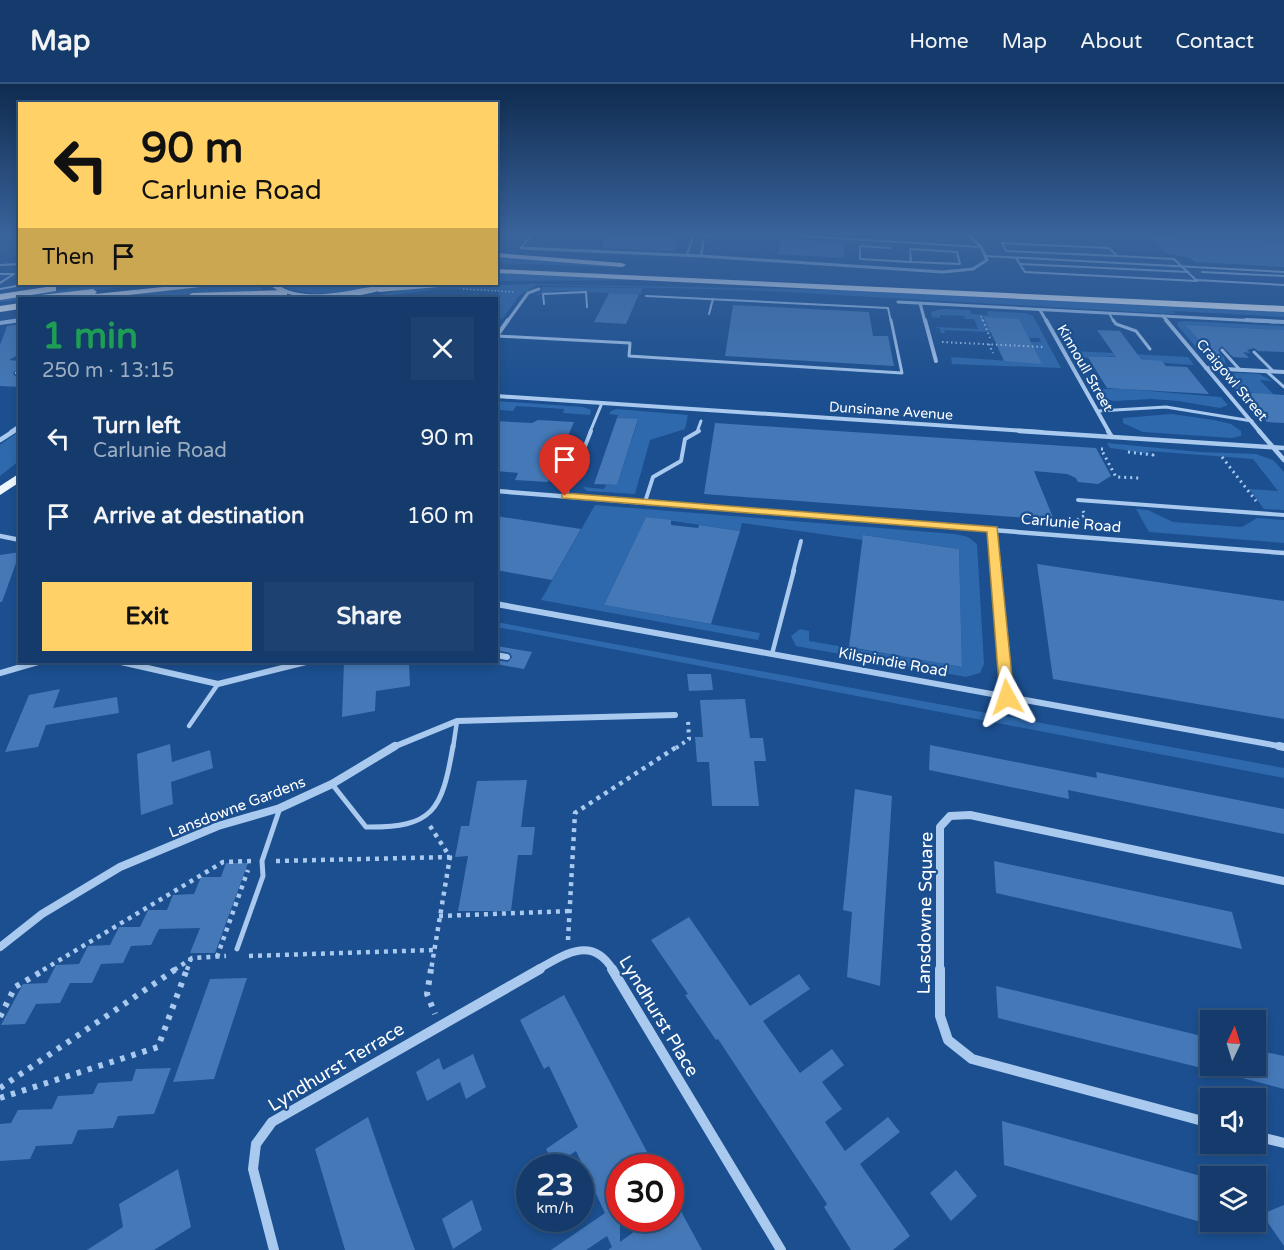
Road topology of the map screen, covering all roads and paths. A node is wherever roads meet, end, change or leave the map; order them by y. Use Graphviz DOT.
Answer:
graph roads {
  1 [pos="67,287"];
  2 [pos="133,287"];
  3 [pos="179,287"];
  4 [pos="277,287"];
  5 [pos="383,287"];
  6 [pos="425,287"];
  7 [pos="467,287"];
  8 [pos="864,287"];
  9 [pos="968,287"];
  10 [pos="539,289"];
  11 [pos="376,290"];
  12 [pos="284,292"];
  13 [pos="528,293"];
  14 [pos="294,294"];
  15 [pos="646,296"];
  16 [pos="0,297"];
  17 [pos="50,297"];
  18 [pos="91,297"];
  19 [pos="174,297"];
  20 [pos="301,297"];
  21 [pos="354,297"];
  22 [pos="713,299"];
  23 [pos="18,301"];
  24 [pos="898,302"];
  25 [pos="920,303"];
  26 [pos="1284,303"];
  27 [pos="0,304"];
  28 [pos="544,304"];
  29 [pos="18,306"];
  30 [pos="977,306"];
  31 [pos="587,307"];
  32 [pos="0,309"];
  33 [pos="1284,309"];
  34 [pos="1040,310"];
  35 [pos="18,313"];
  36 [pos="1109,313"];
  37 [pos="709,314"];
  38 [pos="0,315"];
  39 [pos="1163,316"];
  40 [pos="18,320"];
  41 [pos="1284,322"];
  42 [pos="0,323"];
  43 [pos="498,336"];
  44 [pos="498,337"];
  45 [pos="990,338"];
  46 [pos="930,341"];
  47 [pos="989,344"];
  48 [pos="1044,347"];
  49 [pos="1150,349"];
  50 [pos="1222,350"];
  51 [pos="1254,352"];
  52 [pos="993,353"];
  53 [pos="936,361"];
  54 [pos="1206,368"];
  55 [pos="1240,370"];
  56 [pos="1266,371"];
  57 [pos="1273,371"];
  58 [pos="1284,372"];
  59 [pos="1284,387"];
  60 [pos="498,396"];
  61 [pos="602,403"];
  62 [pos="1098,411"];
  63 [pos="701,421"];
  64 [pos="1252,421"];
  65 [pos="18,427"];
  66 [pos="1112,437"];
  67 [pos="0,440"];
  68 [pos="1273,447"];
  69 [pos="1284,448"];
  70 [pos="1108,450"];
  71 [pos="1123,450"];
  72 [pos="1162,453"];
  73 [pos="1213,457"];
  74 [pos="1284,460"];
  75 [pos="18,478"];
  76 [pos="1139,478"];
  77 [pos="498,490"];
  78 [pos="0,492"];
  79 [pos="565,496"];
  80 [pos="1078,500"];
  81 [pos="645,502"];
  82 [pos="1249,502"];
  83 [pos="1284,515"];
  84 [pos="993,529"];
  85 [pos="0,536"];
  86 [pos="18,540"];
  87 [pos="801,541"];
  88 [pos="1284,553"];
  89 [pos="498,604"];
  90 [pos="772,654"];
  91 [pos="498,655"];
  92 [pos="507,657"];
  93 [pos="35,663"];
  94 [pos="125,663"];
  95 [pos="303,663"];
  96 [pos="0,673"];
  97 [pos="218,684"];
  98 [pos="1007,697"];
  99 [pos="675,715"];
  100 [pos="457,721"];
  101 [pos="189,726"];
  102 [pos="1284,747"];
  103 [pos="332,784"];
  104 [pos="280,808"];
  105 [pos="425,818"];
  106 [pos="450,857"];
  107 [pos="251,861"];
  108 [pos="262,861"];
  109 [pos="1284,881"];
  110 [pos="570,911"];
  111 [pos="440,916"];
  112 [pos="0,947"];
  113 [pos="434,950"];
  114 [pos="238,953"];
  115 [pos="567,953"];
  116 [pos="228,956"];
  117 [pos="217,957"];
  118 [pos="192,958"];
  119 [pos="0,1017"];
  120 [pos="440,1025"];
  121 [pos="0,1088"];
  122 [pos="0,1098"];
  123 [pos="1200,1120"];
  124 [pos="1266,1138"];
  125 [pos="1284,1143"];
  126 [pos="273,1250"];
  127 [pos="780,1250"];
  1 -- 16 [label="highway"];
  2 -- 17 [label="highway"];
  3 -- 18 [label="highway"];
  4 -- 12 [label="main road"];
  5 -- 11 [label="main road"];
  6 -- 11 [label="highway"];
  7 -- 13 [label="path"];
  8 -- 33 [label="highway"];
  9 -- 26 [label="highway"];
  10 -- 13 [label="street"];
  11 -- 14 [label="main road"];
  11 -- 21 [label="main road"];
  12 -- 14 [label="main road"];
  12 -- 19 [label="highway"];
  13 -- 43 [label="street"];
  14 -- 20 [label="main road"];
  15 -- 22 [label="lane"];
  22 -- 37 [label="lane"];
  22 -- 44 [label="lane"];
  23 -- 27 [label="highway"];
  24 -- 25 [label="street"];
  25 -- 30 [label="street"];
  25 -- 46 [label="street"];
  28 -- 31 [label="lane"];
  29 -- 32 [label="highway"];
  30 -- 34 [label="street"];
  30 -- 45 [label="path"];
  34 -- 36 [label="street"];
  34 -- 62 [label="street, Kinnoull Street"];
  35 -- 38 [label="highway"];
  36 -- 39 [label="street"];
  36 -- 49 [label="lane"];
  39 -- 41 [label="street"];
  39 -- 54 [label="street, Craigowl Street"];
  40 -- 42 [label="street"];
  46 -- 47 [label="path"];
  46 -- 53 [label="street"];
  47 -- 48 [label="path"];
  47 -- 52 [label="path"];
  50 -- 55 [label="lane"];
  51 -- 57 [label="lane"];
  54 -- 55 [label="street"];
  54 -- 64 [label="street, Craigowl Street"];
  55 -- 56 [label="street"];
  56 -- 57 [label="street"];
  56 -- 59 [label="lane"];
  57 -- 58 [label="street"];
  60 -- 61 [label="street, Dunsinane Avenue"];
  61 -- 66 [label="street, Dunsinane Avenue"];
  61 -- 79 [label="lane"];
  62 -- 64 [label="lane"];
  62 -- 66 [label="street, Kinnoull Street"];
  63 -- 81 [label="lane"];
  64 -- 68 [label="street, Craigowl Street"];
  65 -- 67 [label="street"];
  66 -- 68 [label="street, Dunsinane Avenue"];
  68 -- 69 [label="street, Dunsinane Avenue"];
  68 -- 74 [label="street, Craigowl Street"];
  70 -- 76 [label="path"];
  71 -- 72 [label="path"];
  73 -- 82 [label="path"];
  75 -- 78 [label="main road"];
  77 -- 79 [label="street, Carlunie Road"];
  79 -- 81 [label="street, Carlunie Road"];
  80 -- 83 [label="lane"];
  81 -- 84 [label="street, Carlunie Road"];
  84 -- 88 [label="street, Carlunie Road"];
  84 -- 98 [label="street"];
  85 -- 86 [label="street"];
  87 -- 90 [label="lane"];
  89 -- 90 [label="street, Kilspindie Road"];
  90 -- 98 [label="street, Kilspindie Road"];
  91 -- 92 [label="street"];
  93 -- 96 [label="street"];
  94 -- 97 [label="street"];
  95 -- 97 [label="street"];
  97 -- 101 [label="lane"];
  98 -- 102 [label="street, Kilspindie Road"];
  99 -- 100 [label="street, Lansdowne Gardens"];
  99 -- 110 [label="path"];
  100 -- 103 [label="street, Lansdowne Gardens"];
  100 -- 105 [label="lane"];
  103 -- 104 [label="street, Lansdowne Gardens"];
  103 -- 105 [label="lane"];
  104 -- 108 [label="lane"];
  104 -- 112 [label="street, Lansdowne Gardens"];
  105 -- 106 [label="path"];
  106 -- 108 [label="path"];
  106 -- 111 [label="path"];
  107 -- 108 [label="path"];
  107 -- 117 [label="path"];
  107 -- 119 [label="path"];
  108 -- 114 [label="lane"];
  109 -- 123 [label="street, Lansdowne Square"];
  110 -- 111 [label="path"];
  110 -- 115 [label="path"];
  111 -- 113 [label="path"];
  113 -- 114 [label="path"];
  113 -- 120 [label="path"];
  115 -- 120 [label="street, Lyndhurst Place"];
  115 -- 127 [label="street, Lyndhurst Place"];
  116 -- 117 [label="path"];
  117 -- 118 [label="path"];
  118 -- 121 [label="path"];
  118 -- 122 [label="path"];
  120 -- 126 [label="street, Lyndhurst Terrace"];
  124 -- 125 [label="street"];
}
